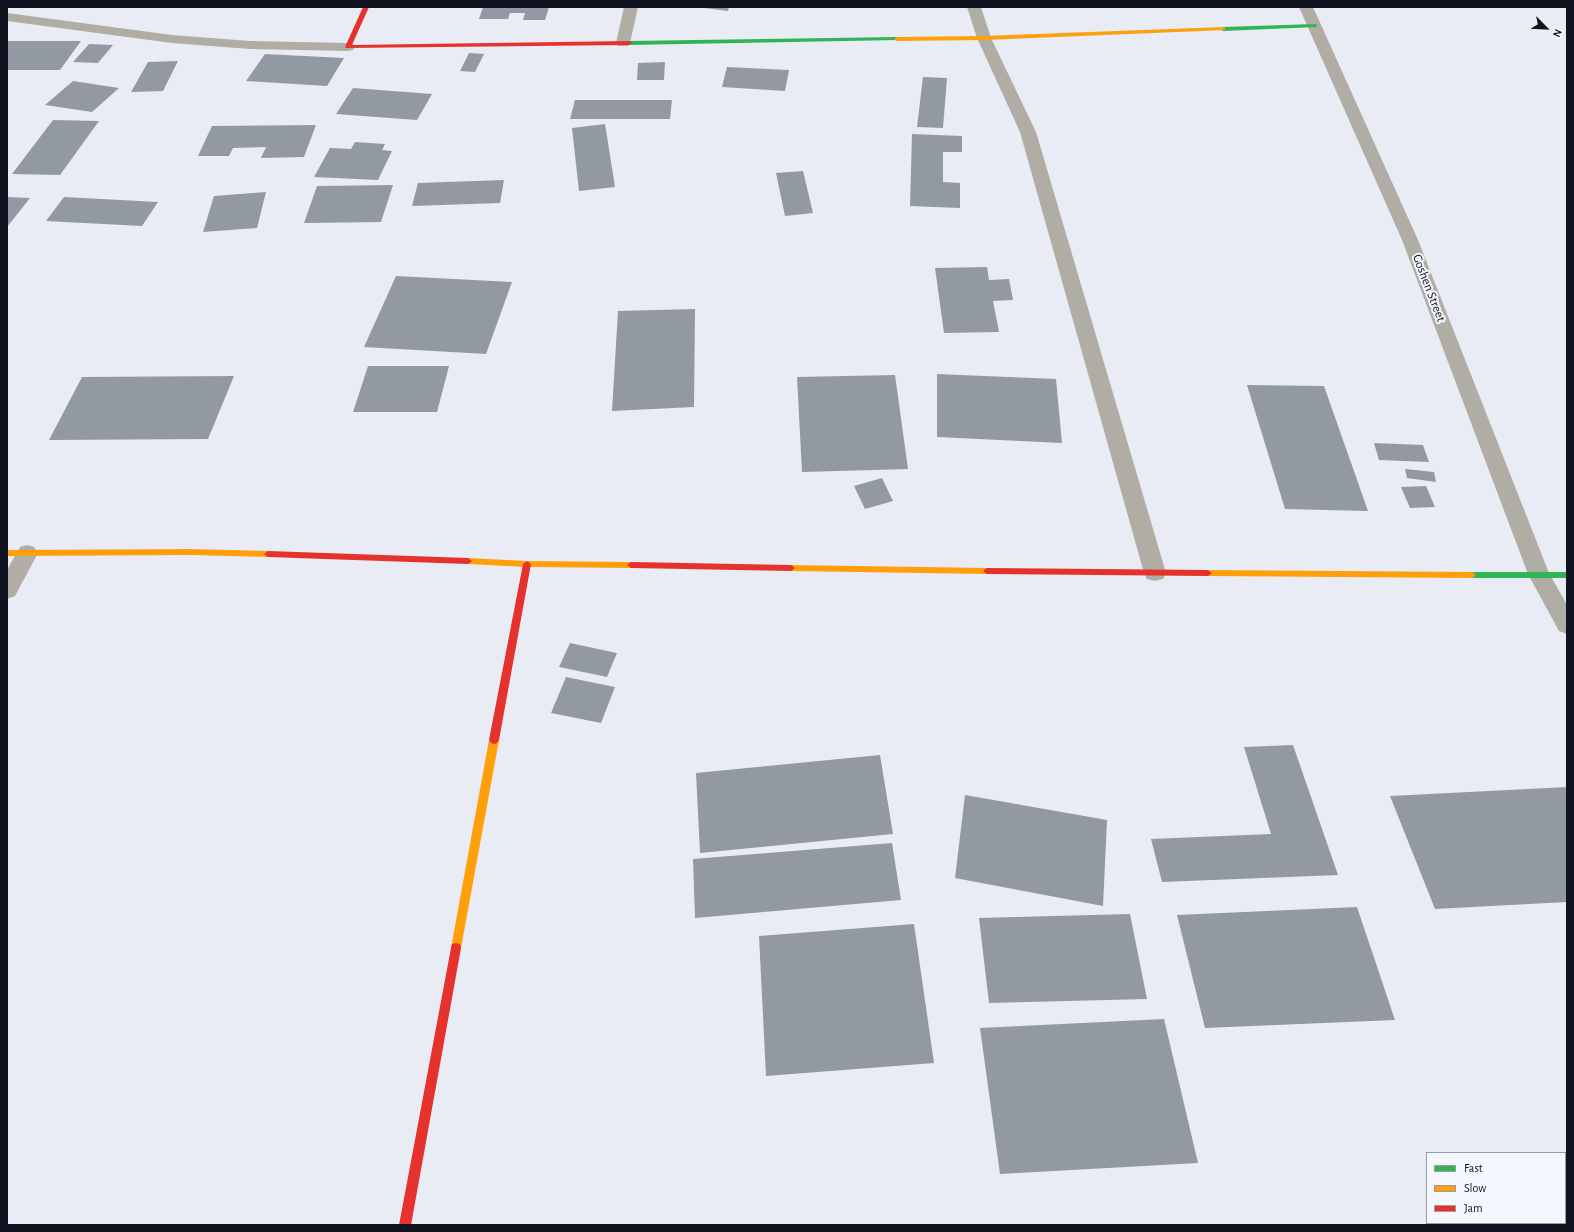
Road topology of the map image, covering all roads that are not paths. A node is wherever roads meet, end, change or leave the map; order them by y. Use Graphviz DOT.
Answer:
graph roads {
  1 [pos="366,7"];
  2 [pos="631,7"];
  3 [pos="974,7"];
  4 [pos="1306,7"];
  5 [pos="7,17"];
  6 [pos="1315,26"];
  7 [pos="984,38"];
  8 [pos="623,43"];
  9 [pos="348,47"];
  10 [pos="17,553"];
  11 [pos="527,564"];
  12 [pos="1155,573"];
  13 [pos="1539,574"];
  14 [pos="1567,575"];
  15 [pos="7,590"];
  16 [pos="1567,625"];
  17 [pos="405,1225"];
  1 -- 9 [label="street"];
  2 -- 8 [label="street"];
  3 -- 7 [label="street"];
  4 -- 6 [label="street, Goshen Street"];
  5 -- 9 [label="street"];
  6 -- 7 [label="street"];
  6 -- 13 [label="street, Goshen Street"];
  7 -- 8 [label="street"];
  7 -- 12 [label="street"];
  8 -- 9 [label="street"];
  10 -- 11 [label="street"];
  10 -- 15 [label="street"];
  11 -- 12 [label="street"];
  11 -- 17 [label="street"];
  12 -- 13 [label="street"];
  13 -- 14 [label="street"];
  13 -- 16 [label="street, Goshen Street"];
}
